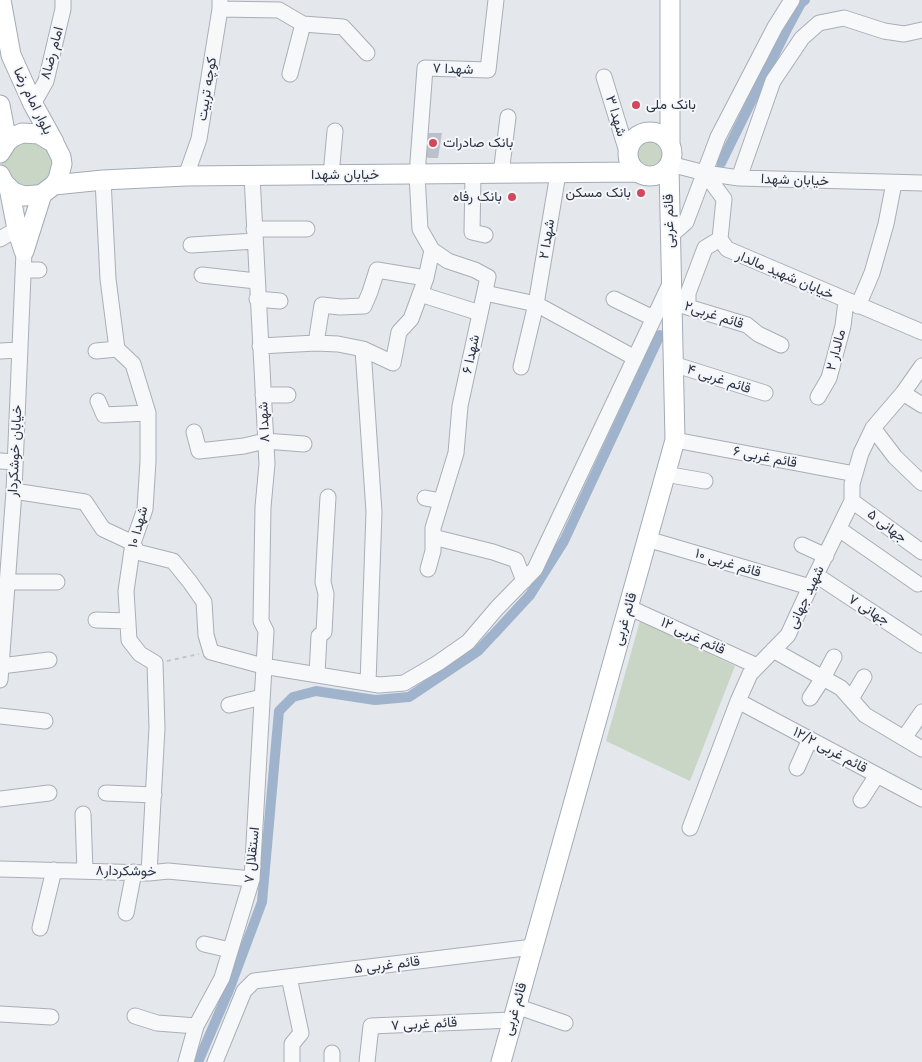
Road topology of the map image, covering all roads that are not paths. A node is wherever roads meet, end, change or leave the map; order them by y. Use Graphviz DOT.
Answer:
graph roads {
  1 [pos="1,0"];
  2 [pos="62,0"];
  3 [pos="496,0"];
  4 [pos="670,0"];
  5 [pos="792,0"];
  6 [pos="220,4"];
  7 [pos="303,24"];
  8 [pos="922,30"];
  9 [pos="367,53"];
  10 [pos="290,74"];
  11 [pos="604,77"];
  12 [pos="671,77"];
  13 [pos="33,104"];
  14 [pos="0,105"];
  15 [pos="508,116"];
  16 [pos="2,124"];
  17 [pos="335,130"];
  18 [pos="645,132"];
  19 [pos="54,143"];
  20 [pos="670,143"];
  21 [pos="3,148"];
  22 [pos="628,155"];
  23 [pos="669,165"];
  24 [pos="637,172"];
  25 [pos="705,173"];
  26 [pos="473,174"];
  27 [pos="501,174"];
  28 [pos="558,174"];
  29 [pos="331,175"];
  30 [pos="417,175"];
  31 [pos="186,176"];
  32 [pos="252,176"];
  33 [pos="739,178"];
  34 [pos="2,179"];
  35 [pos="103,180"];
  36 [pos="894,183"];
  37 [pos="922,183"];
  38 [pos="48,190"];
  39 [pos="17,229"];
  40 [pos="308,229"];
  41 [pos="254,235"];
  42 [pos="485,235"];
  43 [pos="670,236"];
  44 [pos="0,239"];
  45 [pos="720,239"];
  46 [pos="191,245"];
  47 [pos="432,250"];
  48 [pos="24,251"];
  49 [pos="23,270"];
  50 [pos="40,270"];
  51 [pos="202,275"];
  52 [pos="426,278"];
  53 [pos="256,281"];
  54 [pos="671,282"];
  55 [pos="420,294"];
  56 [pos="485,294"];
  57 [pos="614,299"];
  58 [pos="257,300"];
  59 [pos="280,300"];
  60 [pos="536,304"];
  61 [pos="679,304"];
  62 [pos="852,304"];
  63 [pos="480,313"];
  64 [pos="653,318"];
  65 [pos="922,332"];
  66 [pos="316,343"];
  67 [pos="260,346"];
  68 [pos="781,346"];
  69 [pos="363,349"];
  70 [pos="20,350"];
  71 [pos="117,350"];
  72 [pos="0,351"];
  73 [pos="96,351"];
  74 [pos="635,358"];
  75 [pos="673,364"];
  76 [pos="922,366"];
  77 [pos="521,367"];
  78 [pos="765,393"];
  79 [pos="903,393"];
  80 [pos="263,395"];
  81 [pos="288,395"];
  82 [pos="818,397"];
  83 [pos="98,401"];
  84 [pos="922,405"];
  85 [pos="148,413"];
  86 [pos="873,428"];
  87 [pos="194,432"];
  88 [pos="675,440"];
  89 [pos="265,441"];
  90 [pos="304,444"];
  91 [pos="8,462"];
  92 [pos="665,474"];
  93 [pos="855,474"];
  94 [pos="704,481"];
  95 [pos="922,483"];
  96 [pos="14,491"];
  97 [pos="328,497"];
  98 [pos="425,498"];
  99 [pos="852,500"];
  100 [pos="441,501"];
  101 [pos="839,529"];
  102 [pos="433,537"];
  103 [pos="647,539"];
  104 [pos="5,543"];
  105 [pos="133,543"];
  106 [pos="802,545"];
  107 [pos="922,552"];
  108 [pos="826,556"];
  109 [pos="428,569"];
  110 [pos="524,581"];
  111 [pos="813,581"];
  112 [pos="7,582"];
  113 [pos="58,582"];
  114 [pos="918,584"];
  115 [pos="628,607"];
  116 [pos="96,620"];
  117 [pos="128,621"];
  118 [pos="2,624"];
  119 [pos="922,645"];
  120 [pos="773,650"];
  121 [pos="834,657"];
  122 [pos="49,660"];
  123 [pos="264,666"];
  124 [pos="758,666"];
  125 [pos="0,673"];
  126 [pos="317,674"];
  127 [pos="864,677"];
  128 [pos="823,678"];
  129 [pos="368,683"];
  130 [pos="262,697"];
  131 [pos="810,698"];
  132 [pos="851,699"];
  133 [pos="738,701"];
  134 [pos="229,705"];
  135 [pos="922,712"];
  136 [pos="0,716"];
  137 [pos="45,721"];
  138 [pos="904,738"];
  139 [pos="810,739"];
  140 [pos="922,749"];
  141 [pos="797,768"];
  142 [pos="877,775"];
  143 [pos="49,793"];
  144 [pos="106,793"];
  145 [pos="154,795"];
  146 [pos="0,798"];
  147 [pos="922,799"];
  148 [pos="861,800"];
  149 [pos="83,814"];
  150 [pos="690,828"];
  151 [pos="0,869"];
  152 [pos="54,870"];
  153 [pos="85,871"];
  154 [pos="142,872"];
  155 [pos="252,879"];
  156 [pos="126,913"];
  157 [pos="40,928"];
  158 [pos="204,944"];
  159 [pos="533,947"];
  160 [pos="230,950"];
  161 [pos="289,977"];
  162 [pos="514,1013"];
  163 [pos="0,1014"];
  164 [pos="135,1016"];
  165 [pos="51,1017"];
  166 [pos="565,1023"];
  167 [pos="196,1026"];
  168 [pos="186,1062"];
  169 [pos="215,1062"];
  170 [pos="292,1062"];
  171 [pos="367,1062"];
  172 [pos="500,1062"];
  1 -- 13 [label="main road, بلوار امام رضا"];
  2 -- 13 [label="street, ۸امام رضا"];
  3 -- 30 [label="street, شهدا ۷"];
  4 -- 12 [label="main road"];
  5 -- 25 [label="street"];
  6 -- 7 [label="street"];
  6 -- 31 [label="street, کوچه تربیت"];
  7 -- 9 [label="street"];
  7 -- 10 [label="street"];
  8 -- 33 [label="street"];
  11 -- 22 [label="street, شهدا ۳"];
  12 -- 18 [label="main road"];
  12 -- 20 [label="main road"];
  13 -- 19 [label="main road, بلوار امام رضا"];
  14 -- 16 [label="main road"];
  15 -- 27 [label="street"];
  16 -- 21 [label="main road"];
  17 -- 29 [label="street"];
  18 -- 20 [label="main road"];
  18 -- 22 [label="main road"];
  19 -- 21 [label="main road"];
  19 -- 38 [label="main road, بلوار امام رضا"];
  20 -- 23 [label="main road"];
  22 -- 24 [label="main road"];
  23 -- 24 [label="main road"];
  23 -- 25 [label="street, خیابان شهدا"];
  23 -- 43 [label="main road, قائم غربی"];
  24 -- 28 [label="main road, خیابان شهدا"];
  25 -- 33 [label="street, خیابان شهدا"];
  25 -- 43 [label="street"];
  25 -- 45 [label="street"];
  26 -- 27 [label="main road, خیابان شهدا"];
  26 -- 30 [label="main road, خیابان شهدا"];
  26 -- 42 [label="street"];
  27 -- 28 [label="main road, خیابان شهدا"];
  28 -- 60 [label="street, شهدا ۲"];
  29 -- 30 [label="main road, خیابان شهدا"];
  29 -- 32 [label="main road, خیابان شهدا"];
  30 -- 47 [label="street"];
  31 -- 32 [label="main road, خیابان شهدا"];
  31 -- 35 [label="main road, خیابان شهدا"];
  32 -- 41 [label="street, شهدا ۸"];
  33 -- 36 [label="street, خیابان شهدا"];
  34 -- 38 [label="main road, خیابان شهدا"];
  34 -- 39 [label="main road"];
  35 -- 38 [label="main road, خیابان شهدا"];
  35 -- 71 [label="street"];
  36 -- 37 [label="street, خیابان شهدا"];
  36 -- 62 [label="street, مالدار ۲"];
  38 -- 48 [label="main road, بلوار امام رضا"];
  39 -- 44 [label="street"];
  39 -- 48 [label="main road"];
  40 -- 41 [label="street"];
  41 -- 46 [label="street"];
  41 -- 53 [label="street, شهدا ۸"];
  43 -- 54 [label="main road, قائم غربی"];
  45 -- 61 [label="street"];
  45 -- 62 [label="street, خیابان شهید مالدار"];
  47 -- 52 [label="street"];
  47 -- 56 [label="street, شهدا ۶"];
  48 -- 49 [label="street, خیابان خوشکردار"];
  49 -- 50 [label="street"];
  49 -- 70 [label="street, خیابان خوشکردار"];
  51 -- 53 [label="street"];
  52 -- 55 [label="street"];
  52 -- 66 [label="street"];
  53 -- 58 [label="street, شهدا ۸"];
  54 -- 61 [label="main road, قائم غربی"];
  54 -- 64 [label="street"];
  55 -- 63 [label="street"];
  55 -- 69 [label="street"];
  56 -- 60 [label="street"];
  56 -- 63 [label="street, شهدا ۶"];
  57 -- 64 [label="street"];
  58 -- 59 [label="street"];
  58 -- 67 [label="street, شهدا ۸"];
  60 -- 74 [label="street"];
  60 -- 77 [label="street, شهدا ۲"];
  61 -- 68 [label="street, ۲قائم غربی"];
  61 -- 75 [label="main road, قائم غربی"];
  62 -- 65 [label="street, خیابان شهید مالدار"];
  62 -- 82 [label="street, مالدار ۲"];
  63 -- 100 [label="street, شهدا ۶"];
  64 -- 74 [label="street"];
  66 -- 67 [label="street"];
  66 -- 69 [label="street"];
  67 -- 80 [label="street, شهدا ۸"];
  69 -- 129 [label="street"];
  70 -- 72 [label="street"];
  70 -- 91 [label="street, خیابان خوشکردار"];
  71 -- 73 [label="street"];
  71 -- 85 [label="street, شهدا ۱۰"];
  74 -- 110 [label="street"];
  75 -- 78 [label="street, قائم غربی ۴"];
  75 -- 88 [label="main road, قائم غربی"];
  76 -- 79 [label="street, شهید جهانی"];
  79 -- 84 [label="street"];
  79 -- 86 [label="street, شهید جهانی"];
  80 -- 81 [label="street"];
  80 -- 89 [label="street, شهدا ۸"];
  83 -- 85 [label="street"];
  85 -- 105 [label="street, شهدا ۱۰"];
  86 -- 93 [label="street, شهید جهانی"];
  86 -- 95 [label="street"];
  87 -- 89 [label="street"];
  88 -- 92 [label="main road, قائم غربی"];
  88 -- 93 [label="street, قائم غربی ۶"];
  89 -- 90 [label="street"];
  89 -- 123 [label="street, شهدا ۸"];
  91 -- 96 [label="street, خیابان خوشکردار"];
  92 -- 94 [label="street"];
  92 -- 103 [label="main road, قائم غربی"];
  93 -- 99 [label="street, شهید جهانی"];
  96 -- 104 [label="street, خیابان خوشکردار"];
  96 -- 105 [label="street"];
  97 -- 126 [label="street"];
  98 -- 100 [label="street"];
  99 -- 101 [label="street, شهید جهانی"];
  99 -- 107 [label="street, جهانی ۵"];
  100 -- 102 [label="street, شهدا ۶"];
  101 -- 108 [label="street, شهید جهانی"];
  101 -- 114 [label="street"];
  102 -- 109 [label="street, شهدا ۶"];
  102 -- 110 [label="street"];
  103 -- 111 [label="street, قائم غربی ۱۰"];
  103 -- 115 [label="main road, قائم غربی"];
  104 -- 112 [label="street, خیابان خوشکردار"];
  105 -- 117 [label="street, شهدا ۱۰"];
  105 -- 123 [label="street"];
  106 -- 108 [label="street"];
  108 -- 111 [label="street, شهید جهانی"];
  110 -- 129 [label="street"];
  111 -- 119 [label="street, جهانی ۷"];
  111 -- 120 [label="street, شهید جهانی"];
  112 -- 113 [label="street"];
  112 -- 118 [label="street, خیابان خوشکردار"];
  115 -- 124 [label="street, قائم غربی ۱۲"];
  115 -- 159 [label="main road, قائم غربی"];
  116 -- 117 [label="street"];
  117 -- 145 [label="street, شهدا ۱۰"];
  118 -- 125 [label="street, خیابان خوشکردار"];
  120 -- 124 [label="street, شهید جهانی"];
  120 -- 128 [label="street"];
  121 -- 128 [label="street"];
  122 -- 125 [label="street"];
  123 -- 126 [label="street"];
  123 -- 130 [label="street, استقلال ۷"];
  124 -- 133 [label="street, شهید جهانی"];
  126 -- 129 [label="street"];
  127 -- 132 [label="street"];
  128 -- 131 [label="street"];
  128 -- 132 [label="street"];
  130 -- 134 [label="street"];
  130 -- 155 [label="street, استقلال ۷"];
  132 -- 138 [label="street"];
  133 -- 139 [label="street, قائم غربی ۱۲/۲"];
  133 -- 150 [label="street, شهید جهانی"];
  135 -- 138 [label="street"];
  136 -- 137 [label="street"];
  138 -- 140 [label="street"];
  139 -- 141 [label="street"];
  139 -- 142 [label="street, قائم غربی ۱۲/۲"];
  142 -- 147 [label="street, قائم غربی ۱۲/۲"];
  142 -- 148 [label="street"];
  143 -- 146 [label="street"];
  144 -- 145 [label="street"];
  145 -- 154 [label="street"];
  149 -- 153 [label="street"];
  151 -- 152 [label="street, خوشکردار۸"];
  152 -- 153 [label="street, خوشکردار۸"];
  152 -- 157 [label="street"];
  153 -- 154 [label="street, خوشکردار۸"];
  154 -- 155 [label="street, خوشکردار۸"];
  154 -- 156 [label="street"];
  155 -- 160 [label="street, استقلال ۷"];
  158 -- 160 [label="street"];
  159 -- 161 [label="street, قائم غربی ۵"];
  159 -- 162 [label="main road, قائم غربی"];
  160 -- 167 [label="street, استقلال ۷"];
  161 -- 169 [label="street, قائم غربی ۵"];
  161 -- 170 [label="street"];
  162 -- 166 [label="street"];
  162 -- 171 [label="street, قائم غربی ۷"];
  162 -- 172 [label="main road, قائم غربی"];
  163 -- 165 [label="street"];
  164 -- 167 [label="street"];
  167 -- 168 [label="street, استقلال ۷"];
}
